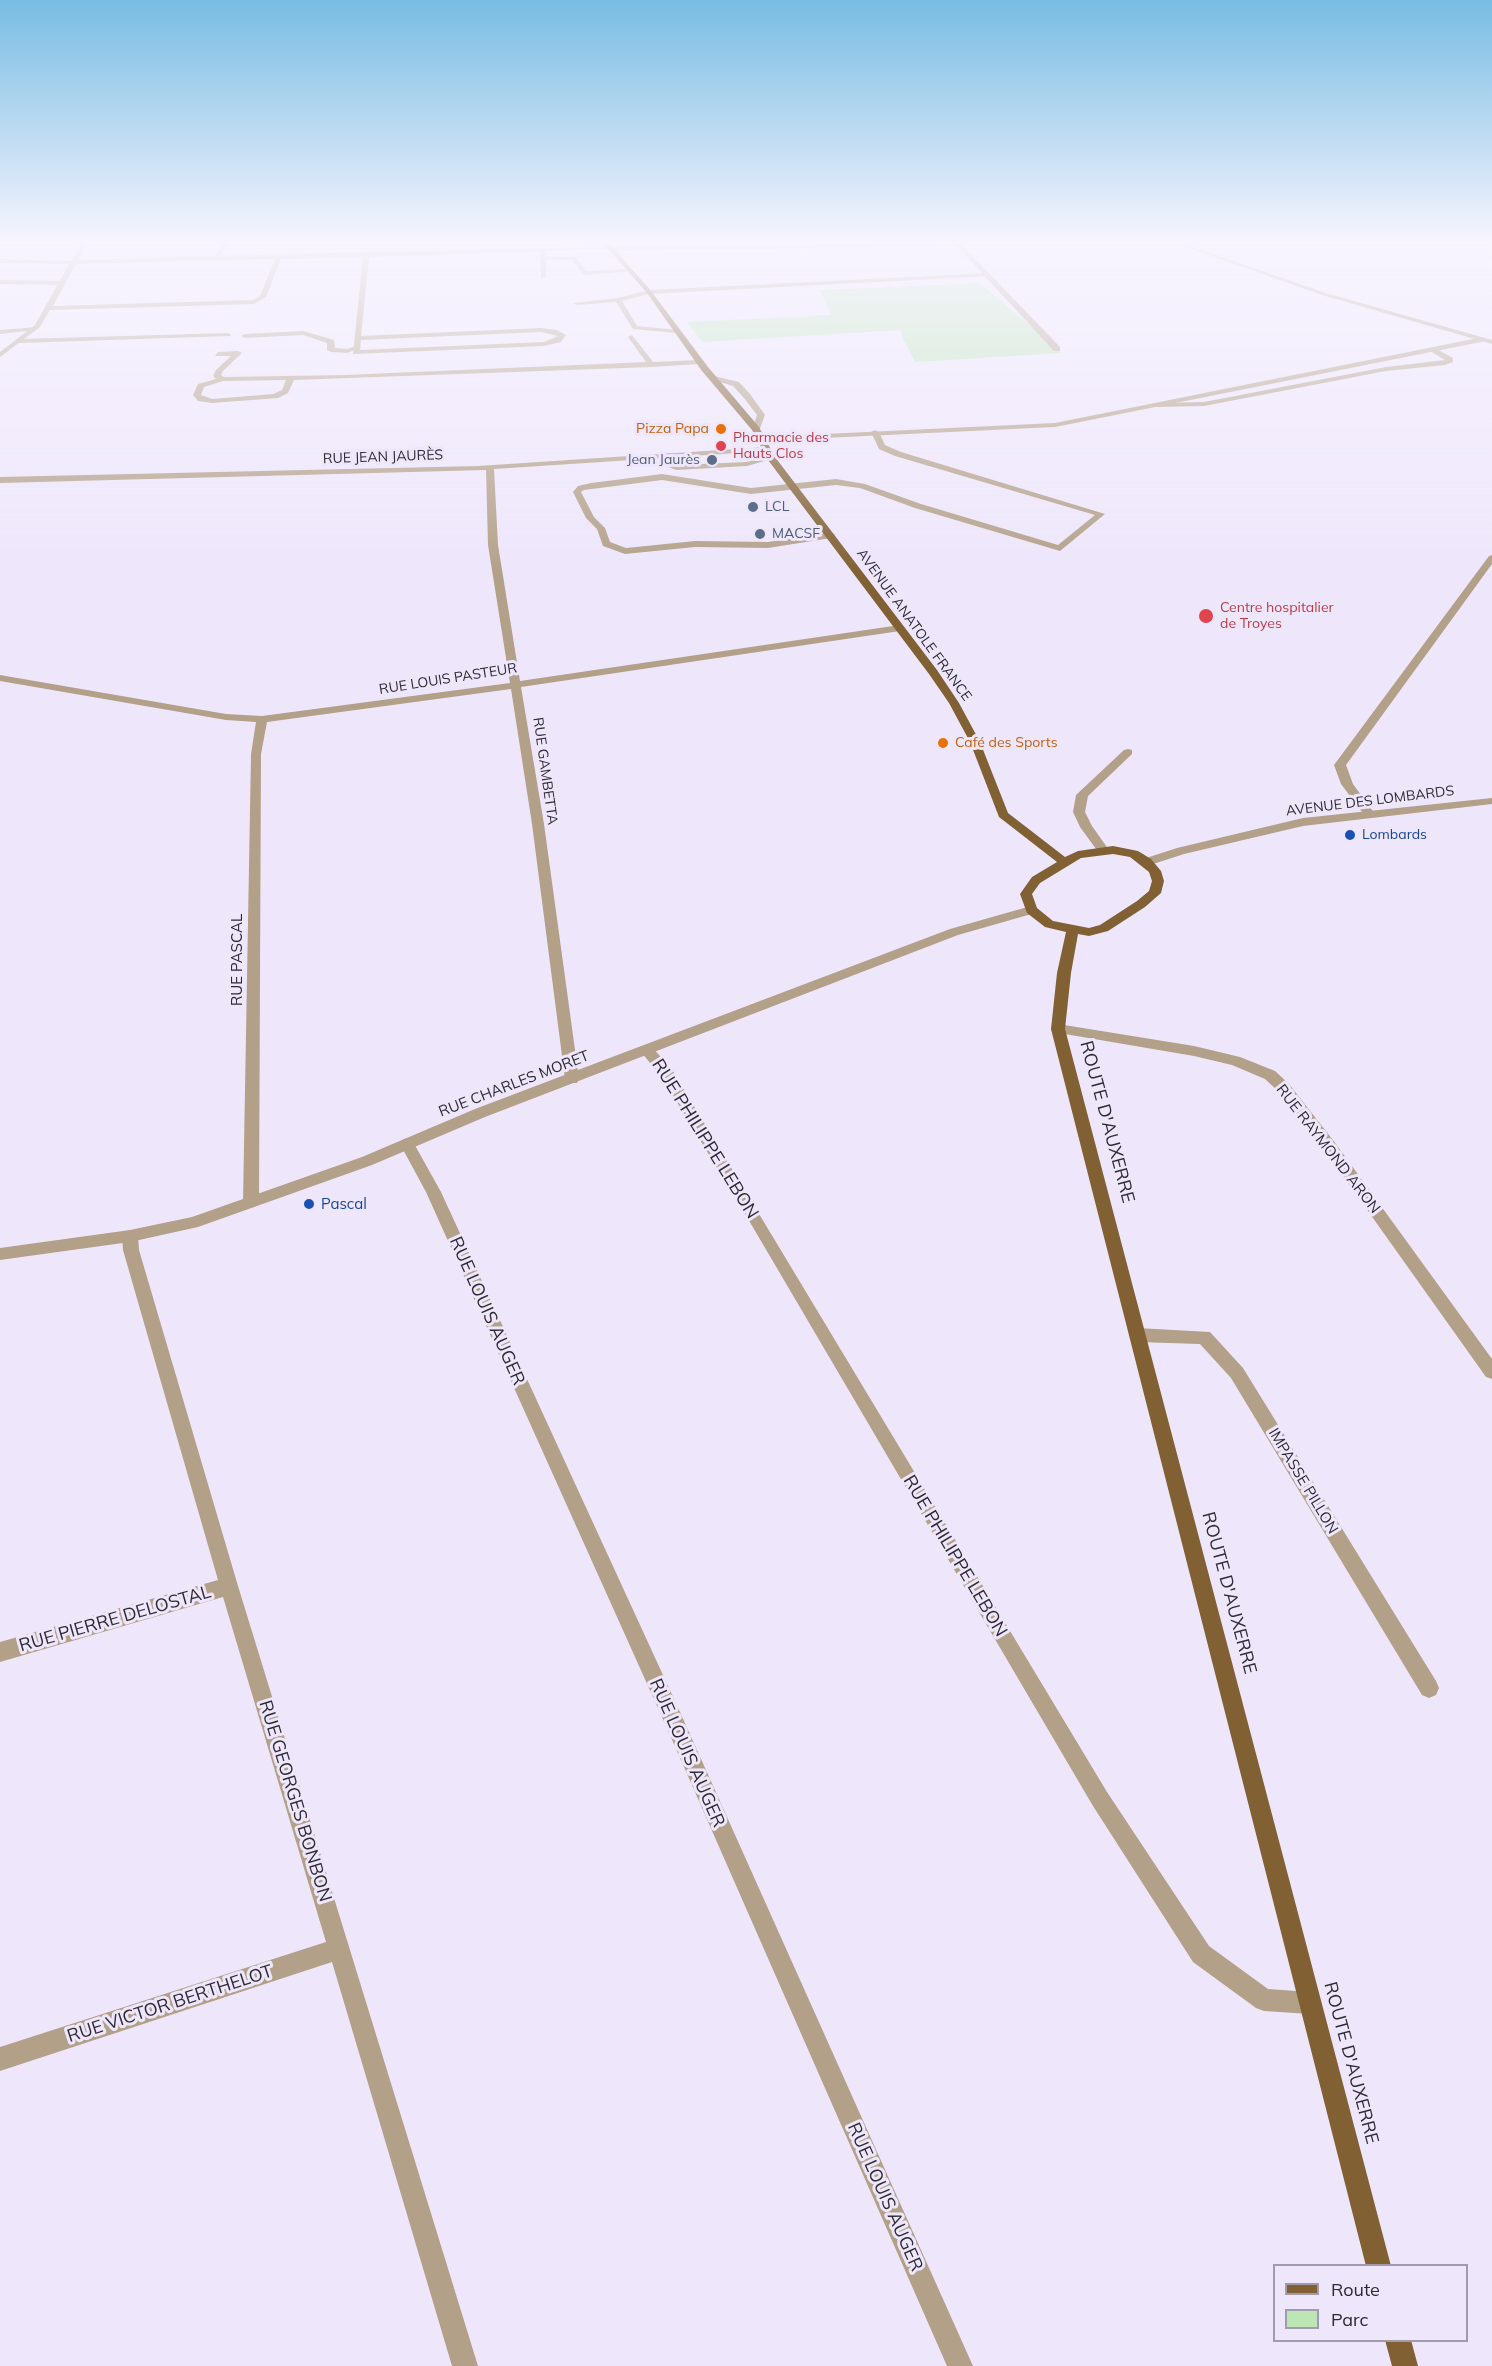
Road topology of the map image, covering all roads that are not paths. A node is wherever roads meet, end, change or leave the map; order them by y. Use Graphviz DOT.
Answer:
graph roads {
  1 [pos="237,354"];
  2 [pos="644,354"];
  3 [pos="694,354"];
  4 [pos="1406,354"];
  5 [pos="1441,354"];
  6 [pos="699,362"];
  7 [pos="652,365"];
  8 [pos="291,378"];
  9 [pos="712,378"];
  10 [pos="222,379"];
  11 [pos="1157,405"];
  12 [pos="756,429"];
  13 [pos="875,432"];
  14 [pos="761,439"];
  15 [pos="769,454"];
  16 [pos="670,455"];
  17 [pos="490,467"];
  18 [pos="0,480"];
  19 [pos="794,487"];
  20 [pos="831,535"];
  21 [pos="1492,558"];
  22 [pos="900,628"];
  23 [pos="1,679"];
  24 [pos="517,684"];
  25 [pos="262,719"];
  26 [pos="1128,752"];
  27 [pos="1492,801"];
  28 [pos="1369,814"];
  29 [pos="1103,850"];
  30 [pos="1147,862"];
  31 [pos="1065,863"];
  32 [pos="1031,909"];
  33 [pos="1073,930"];
  34 [pos="1058,1029"];
  35 [pos="647,1050"];
  36 [pos="572,1079"];
  37 [pos="407,1144"];
  38 [pos="251,1202"];
  39 [pos="130,1236"];
  40 [pos="0,1254"];
  41 [pos="1137,1335"];
  42 [pos="1492,1372"];
  43 [pos="229,1586"];
  44 [pos="0,1652"];
  45 [pos="1429,1688"];
  46 [pos="339,1949"];
  47 [pos="1310,2003"];
  48 [pos="0,2059"];
  49 [pos="1379,2264"];
  50 [pos="1399,2342"];
  51 [pos="465,2366"];
  52 [pos="960,2366"];
  53 [pos="1405,2366"];
  1 -- 10 [label="street"];
  2 -- 7 [label="street"];
  3 -- 6 [label="main road, AVENUE ANATOLE FRANCE"];
  4 -- 11 [label="street"];
  5 -- 11 [label="street"];
  6 -- 7 [label="street"];
  6 -- 9 [label="main road, AVENUE ANATOLE FRANCE"];
  7 -- 8 [label="street"];
  8 -- 10 [label="street"];
  8 -- 10 [label="street"];
  9 -- 12 [label="main road, AVENUE ANATOLE FRANCE"];
  9 -- 12 [label="street, AVENUE ANATOLE FRANCE"];
  11 -- 13 [label="street"];
  12 -- 14 [label="main road, AVENUE ANATOLE FRANCE"];
  13 -- 14 [label="street"];
  13 -- 19 [label="street"];
  14 -- 15 [label="main road, AVENUE ANATOLE FRANCE"];
  15 -- 16 [label="street, RUE JEAN JAURÈS"];
  15 -- 16 [label="street"];
  15 -- 19 [label="main road, AVENUE ANATOLE FRANCE"];
  16 -- 17 [label="street, RUE JEAN JAURÈS"];
  17 -- 18 [label="street, RUE JEAN JAURÈS"];
  17 -- 24 [label="street, RUE GAMBETTA"];
  19 -- 20 [label="main road, AVENUE ANATOLE FRANCE"];
  19 -- 20 [label="street"];
  20 -- 22 [label="main road, AVENUE ANATOLE FRANCE"];
  21 -- 28 [label="street"];
  22 -- 24 [label="street, RUE LOUIS PASTEUR"];
  22 -- 31 [label="main road, AVENUE ANATOLE FRANCE"];
  23 -- 25 [label="street, RUE LOUIS PASTEUR"];
  24 -- 25 [label="street, RUE LOUIS PASTEUR"];
  24 -- 36 [label="street, RUE GAMBETTA"];
  25 -- 38 [label="street, RUE PASCAL"];
  26 -- 29 [label="street"];
  27 -- 28 [label="street, AVENUE DES LOMBARDS"];
  28 -- 30 [label="street, AVENUE DES LOMBARDS"];
  29 -- 30 [label="main road"];
  29 -- 31 [label="main road"];
  30 -- 33 [label="main road"];
  31 -- 32 [label="main road"];
  32 -- 33 [label="main road"];
  32 -- 35 [label="street, RUE CHARLES MORET"];
  33 -- 34 [label="main road, ROUTE D'AUXERRE"];
  34 -- 41 [label="main road, ROUTE D'AUXERRE"];
  34 -- 42 [label="street, RUE RAYMOND ARON"];
  35 -- 36 [label="street, RUE CHARLES MORET"];
  35 -- 47 [label="street, RUE PHILIPPE LEBON"];
  36 -- 37 [label="street, RUE CHARLES MORET"];
  37 -- 38 [label="street, RUE CHARLES MORET"];
  37 -- 52 [label="street, RUE LOUIS AUGER"];
  38 -- 39 [label="street, RUE CHARLES MORET"];
  39 -- 40 [label="street, RUE CHARLES MORET"];
  39 -- 43 [label="street, RUE GEORGES BONBON"];
  41 -- 45 [label="street, IMPASSE PILLON"];
  41 -- 47 [label="main road, ROUTE D'AUXERRE"];
  43 -- 44 [label="street, RUE PIERRE DELOSTAL"];
  43 -- 46 [label="street, RUE GEORGES BONBON"];
  46 -- 48 [label="street, RUE VICTOR BERTHELOT"];
  46 -- 51 [label="street, RUE GEORGES BONBON"];
  47 -- 49 [label="main road, ROUTE D'AUXERRE"];
  50 -- 53 [label="main road"];
}
